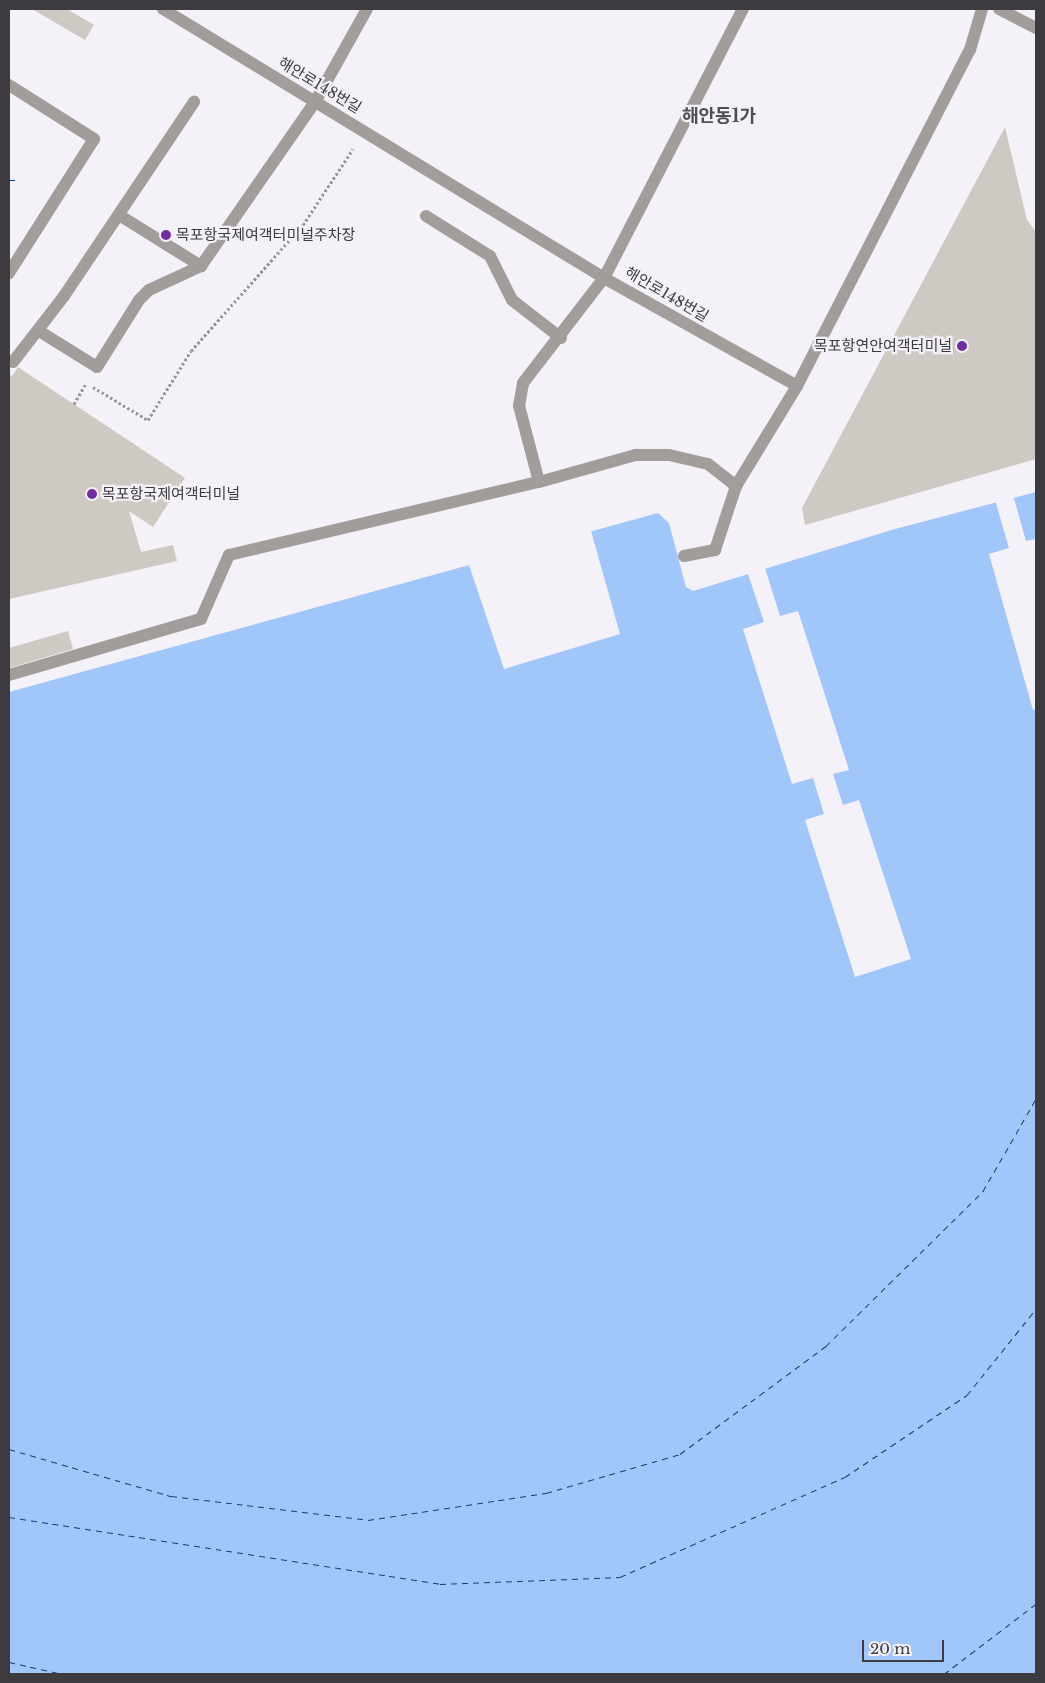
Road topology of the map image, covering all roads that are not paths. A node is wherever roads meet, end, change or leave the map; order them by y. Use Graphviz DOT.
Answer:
graph roads {
  1 [pos="162,9"];
  2 [pos="367,9"];
  3 [pos="743,9"];
  4 [pos="982,9"];
  5 [pos="999,9"];
  6 [pos="1036,28"];
  7 [pos="9,86"];
  8 [pos="194,102"];
  9 [pos="315,102"];
  10 [pos="119,215"];
  11 [pos="426,216"];
  12 [pos="201,266"];
  13 [pos="9,273"];
  14 [pos="604,278"];
  15 [pos="39,331"];
  16 [pos="560,338"];
  17 [pos="13,362"];
  18 [pos="797,386"];
  19 [pos="539,482"];
  20 [pos="736,486"];
  21 [pos="684,556"];
  22 [pos="9,674"];
  1 -- 9 [label="street, 해안로148번길"];
  2 -- 9 [label="street"];
  3 -- 14 [label="street"];
  4 -- 18 [label="street"];
  5 -- 6 [label="street"];
  7 -- 13 [label="street"];
  8 -- 10 [label="street"];
  9 -- 12 [label="street"];
  9 -- 14 [label="street, 해안로148번길"];
  10 -- 12 [label="street"];
  10 -- 15 [label="street"];
  11 -- 16 [label="street"];
  12 -- 15 [label="street"];
  14 -- 16 [label="street"];
  14 -- 18 [label="street, 해안로148번길"];
  15 -- 17 [label="street"];
  16 -- 19 [label="street"];
  18 -- 20 [label="street"];
  19 -- 20 [label="street"];
  19 -- 22 [label="street"];
  20 -- 21 [label="street"];
}
